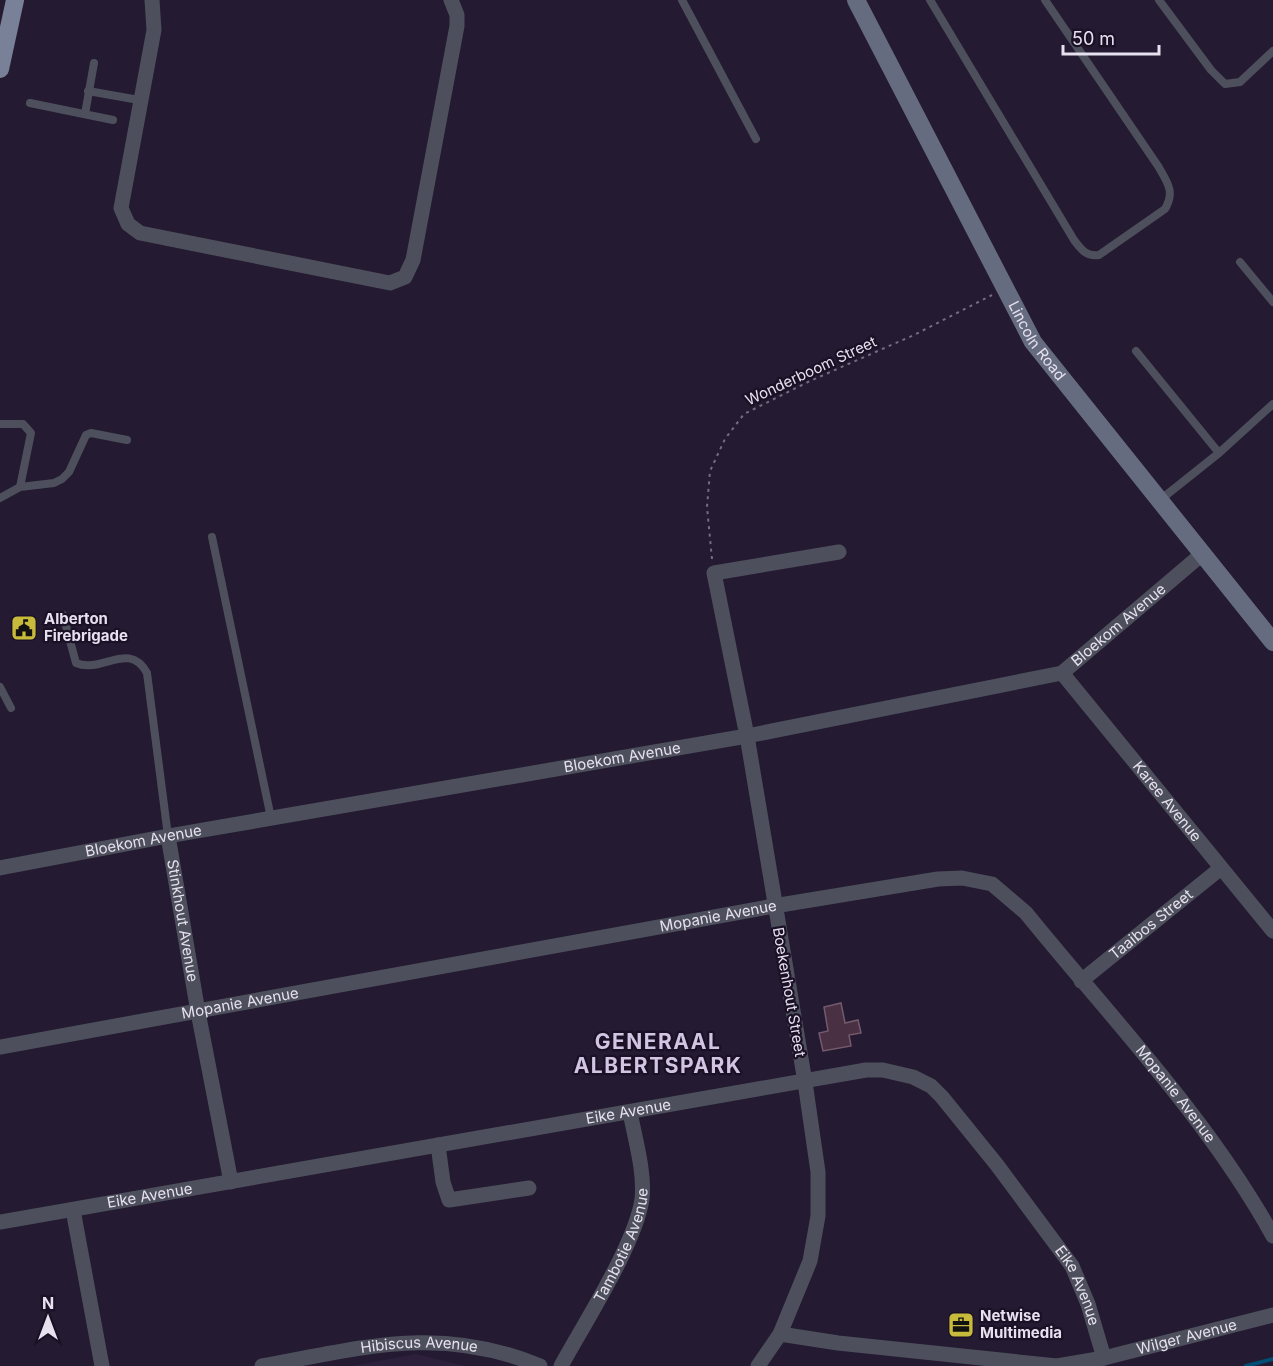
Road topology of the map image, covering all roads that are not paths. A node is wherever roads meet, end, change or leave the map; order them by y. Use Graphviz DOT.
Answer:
graph roads {
  1 [pos="15,0"];
  2 [pos="152,0"];
  3 [pos="451,0"];
  4 [pos="682,0"];
  5 [pos="856,0"];
  6 [pos="930,0"];
  7 [pos="1046,0"];
  8 [pos="1159,0"];
  9 [pos="1273,51"];
  10 [pos="94,63"];
  11 [pos="0,69"];
  12 [pos="88,91"];
  13 [pos="139,100"];
  14 [pos="30,103"];
  15 [pos="85,114"];
  16 [pos="112,120"];
  17 [pos="756,139"];
  18 [pos="1240,262"];
  19 [pos="1273,302"];
  20 [pos="1136,351"];
  21 [pos="1273,404"];
  22 [pos="0,424"];
  23 [pos="127,440"];
  24 [pos="1219,453"];
  25 [pos="20,487"];
  26 [pos="0,498"];
  27 [pos="1158,501"];
  28 [pos="212,537"];
  29 [pos="839,552"];
  30 [pos="1201,555"];
  31 [pos="63,615"];
  32 [pos="1273,642"];
  33 [pos="1062,673"];
  34 [pos="0,687"];
  35 [pos="11,708"];
  36 [pos="747,736"];
  37 [pos="271,818"];
  38 [pos="168,836"];
  39 [pos="0,868"];
  40 [pos="1221,868"];
  41 [pos="774,906"];
  42 [pos="1273,932"];
  43 [pos="1081,981"];
  44 [pos="198,1012"];
  45 [pos="0,1047"];
  46 [pos="805,1082"];
  47 [pos="630,1112"];
  48 [pos="438,1145"];
  49 [pos="231,1182"];
  50 [pos="530,1188"];
  51 [pos="73,1210"];
  52 [pos="0,1222"];
  53 [pos="1273,1236"];
  54 [pos="1273,1315"];
  55 [pos="780,1334"];
  56 [pos="1104,1358"];
  57 [pos="102,1366"];
  58 [pos="262,1366"];
  59 [pos="540,1366"];
  60 [pos="561,1366"];
  61 [pos="758,1366"];
  1 -- 11 [label="main road"];
  2 -- 13 [label="street"];
  3 -- 13 [label="street"];
  4 -- 17 [label="lane"];
  5 -- 27 [label="street, Lincoln Road"];
  6 -- 7 [label="lane"];
  8 -- 9 [label="lane"];
  10 -- 12 [label="lane"];
  12 -- 13 [label="lane"];
  12 -- 15 [label="lane"];
  14 -- 15 [label="lane"];
  15 -- 16 [label="lane"];
  18 -- 19 [label="lane"];
  20 -- 24 [label="lane"];
  21 -- 24 [label="lane"];
  22 -- 25 [label="lane"];
  23 -- 25 [label="lane"];
  24 -- 27 [label="lane"];
  25 -- 26 [label="lane"];
  27 -- 30 [label="street, Lincoln Road"];
  28 -- 37 [label="lane"];
  29 -- 36 [label="street, Boekenhout Street"];
  30 -- 32 [label="street, Lincoln Road"];
  30 -- 33 [label="street, Bloekom Avenue"];
  31 -- 38 [label="lane"];
  33 -- 36 [label="street, Bloekom Avenue"];
  33 -- 40 [label="street, Karee Avenue"];
  34 -- 35 [label="lane"];
  36 -- 37 [label="street, Bloekom Avenue"];
  36 -- 41 [label="street, Boekenhout Street"];
  37 -- 38 [label="street, Bloekom Avenue"];
  38 -- 39 [label="street, Bloekom Avenue"];
  38 -- 44 [label="street, Stinkhout Avenue"];
  40 -- 42 [label="street, Karee Avenue"];
  40 -- 43 [label="street, Taaibos Street"];
  41 -- 43 [label="street, Mopanie Avenue"];
  41 -- 44 [label="street, Mopanie Avenue"];
  41 -- 46 [label="street, Boekenhout Street"];
  43 -- 53 [label="street, Mopanie Avenue"];
  44 -- 45 [label="street, Mopanie Avenue"];
  44 -- 49 [label="street, Stinkhout Avenue"];
  46 -- 47 [label="street, Eike Avenue"];
  46 -- 55 [label="street, Boekenhout Street"];
  46 -- 56 [label="street, Eike Avenue"];
  47 -- 48 [label="street, Eike Avenue"];
  47 -- 60 [label="street, Tambotie Avenue"];
  48 -- 49 [label="street, Eike Avenue"];
  48 -- 50 [label="street"];
  49 -- 51 [label="street, Eike Avenue"];
  51 -- 52 [label="street, Eike Avenue"];
  51 -- 57 [label="street"];
  54 -- 56 [label="street, Wilger Avenue"];
  55 -- 56 [label="street, Wilger Avenue"];
  55 -- 61 [label="street, Boekenhout Street"];
  58 -- 59 [label="street, Hibiscus Avenue"];
}
